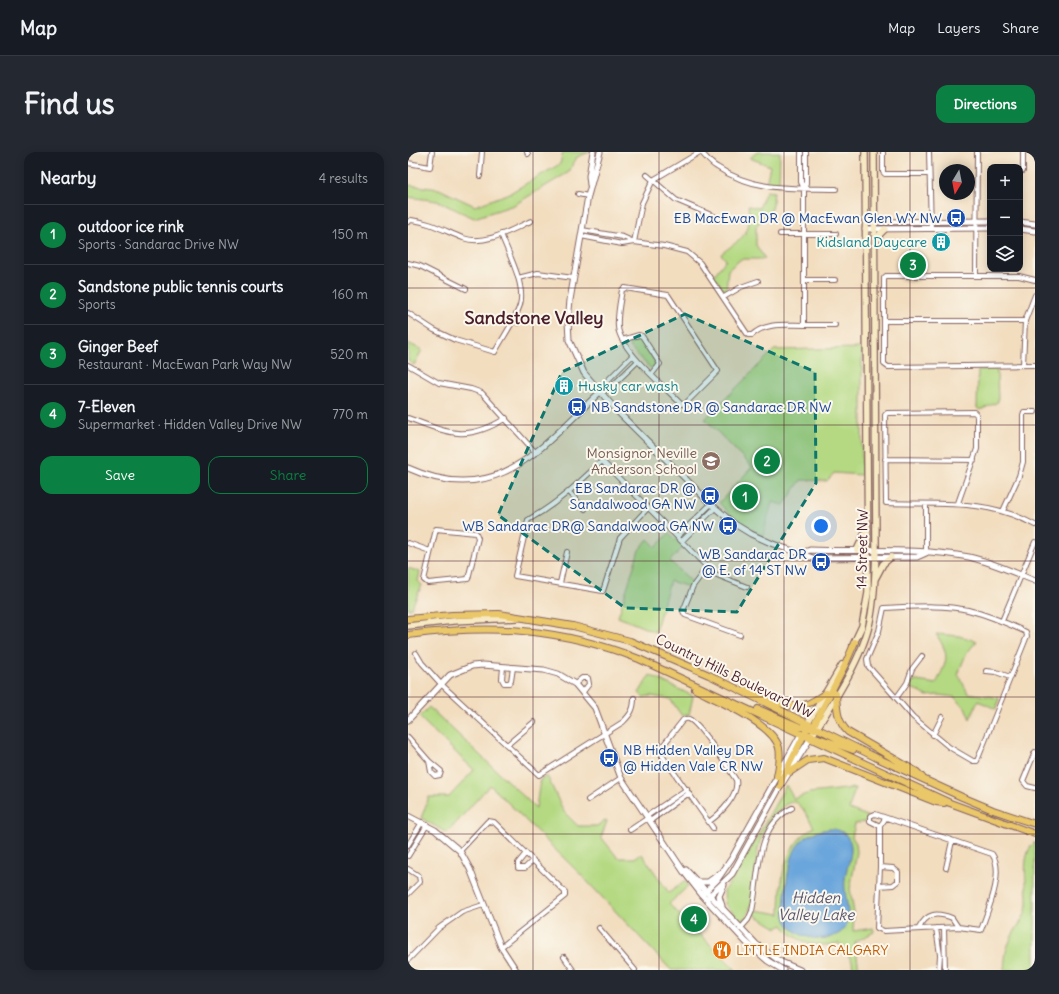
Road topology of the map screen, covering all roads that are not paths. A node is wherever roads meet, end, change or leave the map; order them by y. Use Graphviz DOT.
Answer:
graph roads {
  1 [pos="432,152"];
  2 [pos="482,152"];
  3 [pos="593,152"];
  4 [pos="600,152"];
  5 [pos="701,152"];
  6 [pos="801,152"];
  7 [pos="806,152"];
  8 [pos="866,152"];
  9 [pos="874,152"];
  10 [pos="883,152"];
  11 [pos="929,152"];
  12 [pos="977,152"];
  13 [pos="1023,152"];
  14 [pos="408,163"];
  15 [pos="1023,164"];
  16 [pos="929,174"];
  17 [pos="647,175"];
  18 [pos="480,176"];
  19 [pos="653,180"];
  20 [pos="590,186"];
  21 [pos="804,189"];
  22 [pos="836,189"];
  23 [pos="578,194"];
  24 [pos="588,196"];
  25 [pos="723,220"];
  26 [pos="531,221"];
  27 [pos="931,221"];
  28 [pos="976,221"];
  29 [pos="987,221"];
  30 [pos="408,222"];
  31 [pos="865,222"];
  32 [pos="874,222"];
  33 [pos="1023,222"];
  34 [pos="1035,224"];
  35 [pos="976,228"];
  36 [pos="987,228"];
  37 [pos="865,229"];
  38 [pos="874,229"];
  39 [pos="885,229"];
  40 [pos="931,229"];
  41 [pos="1023,229"];
  42 [pos="582,230"];
  43 [pos="1035,231"];
  44 [pos="502,234"];
  45 [pos="780,234"];
  46 [pos="804,234"];
  47 [pos="836,234"];
  48 [pos="581,236"];
  49 [pos="634,242"];
  50 [pos="874,249"];
  51 [pos="408,263"];
  52 [pos="976,275"];
  53 [pos="518,278"];
  54 [pos="573,278"];
  55 [pos="804,280"];
  56 [pos="835,280"];
  57 [pos="1035,280"];
  58 [pos="758,281"];
  59 [pos="466,289"];
  60 [pos="1035,295"];
  61 [pos="724,296"];
  62 [pos="408,313"];
  63 [pos="512,320"];
  64 [pos="884,321"];
  65 [pos="1025,321"];
  66 [pos="518,323"];
  67 [pos="804,325"];
  68 [pos="835,325"];
  69 [pos="622,340"];
  70 [pos="633,355"];
  71 [pos="638,360"];
  72 [pos="408,365"];
  73 [pos="1023,366"];
  74 [pos="1035,366"];
  75 [pos="652,374"];
  76 [pos="600,392"];
  77 [pos="1035,412"];
  78 [pos="408,418"];
  79 [pos="506,418"];
  80 [pos="536,453"];
  81 [pos="885,458"];
  82 [pos="974,460"];
  83 [pos="408,468"];
  84 [pos="569,492"];
  85 [pos="958,503"];
  86 [pos="711,504"];
  87 [pos="926,504"];
  88 [pos="648,508"];
  89 [pos="715,508"];
  90 [pos="585,509"];
  91 [pos="1004,511"];
  92 [pos="1035,525"];
  93 [pos="868,527"];
  94 [pos="678,536"];
  95 [pos="682,541"];
  96 [pos="1035,542"];
  97 [pos="408,543"];
  98 [pos="857,550"];
  99 [pos="868,550"];
  100 [pos="876,550"];
  101 [pos="430,551"];
  102 [pos="567,552"];
  103 [pos="802,553"];
  104 [pos="926,553"];
  105 [pos="876,557"];
  106 [pos="891,557"];
  107 [pos="868,558"];
  108 [pos="707,566"];
  109 [pos="1021,576"];
  110 [pos="874,581"];
  111 [pos="1035,581"];
  112 [pos="560,582"];
  113 [pos="747,586"];
  114 [pos="518,618"];
  115 [pos="408,619"];
  116 [pos="1002,621"];
  117 [pos="408,626"];
  118 [pos="408,635"];
  119 [pos="740,635"];
  120 [pos="855,642"];
  121 [pos="416,653"];
  122 [pos="922,656"];
  123 [pos="639,659"];
  124 [pos="503,667"];
  125 [pos="513,668"];
  126 [pos="986,671"];
  127 [pos="710,675"];
  128 [pos="1010,677"];
  129 [pos="441,684"];
  130 [pos="575,684"];
  131 [pos="583,692"];
  132 [pos="826,693"];
  133 [pos="836,694"];
  134 [pos="897,697"];
  135 [pos="634,698"];
  136 [pos="942,718"];
  137 [pos="408,720"];
  138 [pos="534,722"];
  139 [pos="809,731"];
  140 [pos="606,735"];
  141 [pos="934,735"];
  142 [pos="408,737"];
  143 [pos="507,745"];
  144 [pos="1035,752"];
  145 [pos="430,761"];
  146 [pos="790,772"];
  147 [pos="777,776"];
  148 [pos="621,778"];
  149 [pos="926,781"];
  150 [pos="780,787"];
  151 [pos="1035,788"];
  152 [pos="687,789"];
  153 [pos="690,793"];
  154 [pos="588,800"];
  155 [pos="950,803"];
  156 [pos="792,808"];
  157 [pos="408,816"];
  158 [pos="648,819"];
  159 [pos="885,819"];
  160 [pos="710,821"];
  161 [pos="424,824"];
  162 [pos="1035,824"];
  163 [pos="880,826"];
  164 [pos="713,828"];
  165 [pos="630,830"];
  166 [pos="1035,834"];
  167 [pos="952,841"];
  168 [pos="408,845"];
  169 [pos="460,851"];
  170 [pos="526,854"];
  171 [pos="408,856"];
  172 [pos="533,860"];
  173 [pos="676,860"];
  174 [pos="880,867"];
  175 [pos="726,868"];
  176 [pos="946,868"];
  177 [pos="408,869"];
  178 [pos="727,880"];
  179 [pos="697,882"];
  180 [pos="880,886"];
  181 [pos="408,894"];
  182 [pos="706,895"];
  183 [pos="483,905"];
  184 [pos="723,909"];
  185 [pos="958,927"];
  186 [pos="599,928"];
  187 [pos="742,928"];
  188 [pos="919,928"];
  189 [pos="936,928"];
  190 [pos="944,928"];
  191 [pos="736,932"];
  192 [pos="502,947"];
  193 [pos="564,957"];
  194 [pos="408,960"];
  195 [pos="516,970"];
  196 [pos="573,970"];
  197 [pos="633,970"];
  198 [pos="783,970"];
  199 [pos="800,970"];
  200 [pos="939,970"];
  201 [pos="945,970"];
  1 -- 14 [label="street"];
  2 -- 18 [label="street"];
  3 -- 20 [label="street"];
  4 -- 20 [label="street"];
  5 -- 19 [label="street"];
  5 -- 21 [label="street"];
  6 -- 21 [label="street"];
  7 -- 21 [label="street"];
  8 -- 31 [label="main road, 14 Street NW"];
  9 -- 32 [label="main road, 14 Street NW"];
  10 -- 16 [label="street"];
  11 -- 16 [label="street"];
  12 -- 28 [label="street"];
  13 -- 15 [label="street"];
  16 -- 27 [label="street"];
  17 -- 19 [label="street"];
  19 -- 25 [label="street"];
  19 -- 49 [label="street"];
  20 -- 24 [label="street"];
  21 -- 22 [label="street"];
  21 -- 46 [label="street"];
  23 -- 24 [label="street"];
  24 -- 42 [label="street"];
  26 -- 44 [label="street"];
  27 -- 28 [label="street"];
  27 -- 32 [label="street"];
  27 -- 40 [label="street"];
  28 -- 29 [label="street"];
  28 -- 35 [label="street"];
  30 -- 44 [label="street"];
  31 -- 32 [label="street"];
  31 -- 37 [label="main road, 14 Street NW"];
  32 -- 38 [label="main road, 14 Street NW"];
  33 -- 34 [label="street"];
  35 -- 36 [label="street"];
  35 -- 40 [label="street"];
  35 -- 52 [label="street"];
  37 -- 38 [label="street"];
  37 -- 93 [label="main road, 14 Street NW"];
  38 -- 39 [label="street"];
  38 -- 50 [label="main road, 14 Street NW"];
  39 -- 40 [label="street"];
  39 -- 50 [label="main road"];
  41 -- 43 [label="street"];
  42 -- 48 [label="street"];
  42 -- 49 [label="street"];
  44 -- 53 [label="street"];
  45 -- 46 [label="street"];
  46 -- 47 [label="street"];
  46 -- 55 [label="street"];
  48 -- 49 [label="street"];
  48 -- 54 [label="street"];
  49 -- 61 [label="street"];
  50 -- 100 [label="main road, 14 Street NW"];
  51 -- 59 [label="street"];
  52 -- 57 [label="street"];
  52 -- 64 [label="street"];
  53 -- 54 [label="street"];
  53 -- 63 [label="street"];
  54 -- 76 [label="street"];
  55 -- 56 [label="street"];
  55 -- 67 [label="street"];
  58 -- 61 [label="street"];
  60 -- 65 [label="street"];
  61 -- 67 [label="street"];
  62 -- 63 [label="street"];
  63 -- 66 [label="street"];
  64 -- 65 [label="street"];
  64 -- 73 [label="street"];
  65 -- 73 [label="street"];
  67 -- 68 [label="street"];
  69 -- 70 [label="street"];
  69 -- 75 [label="street"];
  69 -- 75 [label="street"];
  70 -- 71 [label="street"];
  70 -- 76 [label="street"];
  71 -- 75 [label="street"];
  71 -- 76 [label="street"];
  72 -- 79 [label="street"];
  73 -- 74 [label="street"];
  76 -- 80 [label="street"];
  76 -- 86 [label="street"];
  77 -- 91 [label="street"];
  78 -- 79 [label="street"];
  79 -- 80 [label="street"];
  80 -- 83 [label="street"];
  81 -- 82 [label="street"];
  81 -- 82 [label="street"];
  81 -- 87 [label="street"];
  82 -- 85 [label="street"];
  84 -- 88 [label="street"];
  84 -- 90 [label="street"];
  84 -- 112 [label="street"];
  85 -- 87 [label="street"];
  85 -- 91 [label="street"];
  86 -- 89 [label="street"];
  86 -- 94 [label="street"];
  87 -- 104 [label="street"];
  88 -- 94 [label="street"];
  88 -- 112 [label="street"];
  89 -- 95 [label="street"];
  89 -- 103 [label="street"];
  91 -- 92 [label="street"];
  93 -- 98 [label="main road"];
  93 -- 99 [label="main road, 14 Street NW"];
  94 -- 95 [label="street"];
  95 -- 108 [label="street"];
  96 -- 109 [label="street"];
  97 -- 101 [label="street"];
  98 -- 99 [label="street"];
  98 -- 103 [label="street"];
  99 -- 100 [label="street"];
  99 -- 107 [label="main road, 14 Street NW"];
  100 -- 104 [label="street"];
  100 -- 105 [label="main road, 14 Street NW"];
  101 -- 101 [label="street"];
  102 -- 112 [label="street"];
  103 -- 107 [label="street"];
  104 -- 106 [label="street"];
  104 -- 109 [label="street"];
  105 -- 106 [label="street"];
  105 -- 107 [label="street"];
  105 -- 110 [label="main road, 14 Street NW"];
  106 -- 110 [label="main road"];
  107 -- 120 [label="main road, 14 Street NW"];
  108 -- 113 [label="street"];
  108 -- 119 [label="street"];
  109 -- 111 [label="street"];
  109 -- 116 [label="street"];
  110 -- 133 [label="main road, 14 Street NW"];
  114 -- 115 [label="main road"];
  114 -- 117 [label="main road, Country Hills Boulevard NW"];
  114 -- 127 [label="main road, Country Hills Boulevard NW"];
  116 -- 128 [label="street"];
  116 -- 134 [label="street"];
  118 -- 123 [label="main road, Country Hills Boulevard NW"];
  120 -- 132 [label="main road, 14 Street NW"];
  120 -- 139 [label="main road"];
  121 -- 129 [label="street"];
  122 -- 134 [label="street"];
  123 -- 139 [label="main road"];
  123 -- 147 [label="main road"];
  124 -- 125 [label="street"];
  124 -- 125 [label="street"];
  124 -- 129 [label="street"];
  125 -- 130 [label="street"];
  126 -- 128 [label="street"];
  127 -- 132 [label="main road"];
  127 -- 139 [label="main road, Country Hills Boulevard NW"];
  128 -- 141 [label="street"];
  129 -- 137 [label="street"];
  129 -- 143 [label="street"];
  130 -- 131 [label="street"];
  130 -- 131 [label="street"];
  131 -- 140 [label="street"];
  132 -- 139 [label="main road, 14 Street NW"];
  133 -- 139 [label="main road, 14 Street NW"];
  133 -- 149 [label="main road"];
  134 -- 141 [label="street"];
  135 -- 140 [label="street"];
  136 -- 141 [label="street"];
  138 -- 143 [label="street"];
  139 -- 146 [label="street, 14 Street NW"];
  139 -- 147 [label="street, 14 Street NW"];
  139 -- 149 [label="main road, Country Hills Boulevard NW"];
  139 -- 150 [label="main road"];
  139 -- 155 [label="main road, Country Hills Boulevard NW"];
  140 -- 143 [label="street"];
  140 -- 148 [label="street"];
  142 -- 145 [label="street"];
  144 -- 151 [label="street"];
  146 -- 150 [label="street, 14 Street NW"];
  146 -- 155 [label="main road"];
  147 -- 175 [label="street, 14 Street NW"];
  148 -- 154 [label="street"];
  148 -- 158 [label="street"];
  149 -- 162 [label="main road, Country Hills Boulevard NW"];
  150 -- 178 [label="street, 14 Street NW"];
  152 -- 153 [label="street"];
  152 -- 158 [label="street"];
  152 -- 160 [label="street"];
  153 -- 158 [label="street"];
  153 -- 160 [label="street"];
  155 -- 166 [label="main road, Country Hills Boulevard NW"];
  156 -- 187 [label="street"];
  157 -- 161 [label="street"];
  158 -- 165 [label="street"];
  158 -- 173 [label="street"];
  159 -- 163 [label="street"];
  159 -- 163 [label="street"];
  159 -- 167 [label="street"];
  160 -- 164 [label="street"];
  161 -- 168 [label="street"];
  161 -- 169 [label="street"];
  161 -- 171 [label="street"];
  163 -- 174 [label="street"];
  167 -- 176 [label="street"];
  167 -- 185 [label="street"];
  169 -- 170 [label="street"];
  169 -- 183 [label="street"];
  170 -- 172 [label="street"];
  170 -- 172 [label="street"];
  172 -- 192 [label="street"];
  173 -- 179 [label="street"];
  173 -- 182 [label="street"];
  174 -- 180 [label="street"];
  174 -- 180 [label="street"];
  175 -- 179 [label="street"];
  175 -- 182 [label="street, 14 Street NW"];
  177 -- 181 [label="street"];
  178 -- 182 [label="street, 14 Street NW"];
  178 -- 184 [label="street"];
  179 -- 182 [label="street"];
  180 -- 188 [label="street"];
  182 -- 184 [label="street"];
  182 -- 191 [label="street"];
  183 -- 192 [label="street"];
  183 -- 194 [label="street"];
  184 -- 187 [label="street"];
  185 -- 188 [label="street"];
  185 -- 190 [label="street"];
  186 -- 197 [label="street"];
  187 -- 191 [label="street"];
  187 -- 199 [label="street"];
  188 -- 189 [label="street"];
  189 -- 190 [label="street"];
  189 -- 200 [label="street"];
  190 -- 201 [label="street"];
  191 -- 198 [label="street"];
  192 -- 195 [label="street"];
  193 -- 196 [label="street"];
}
